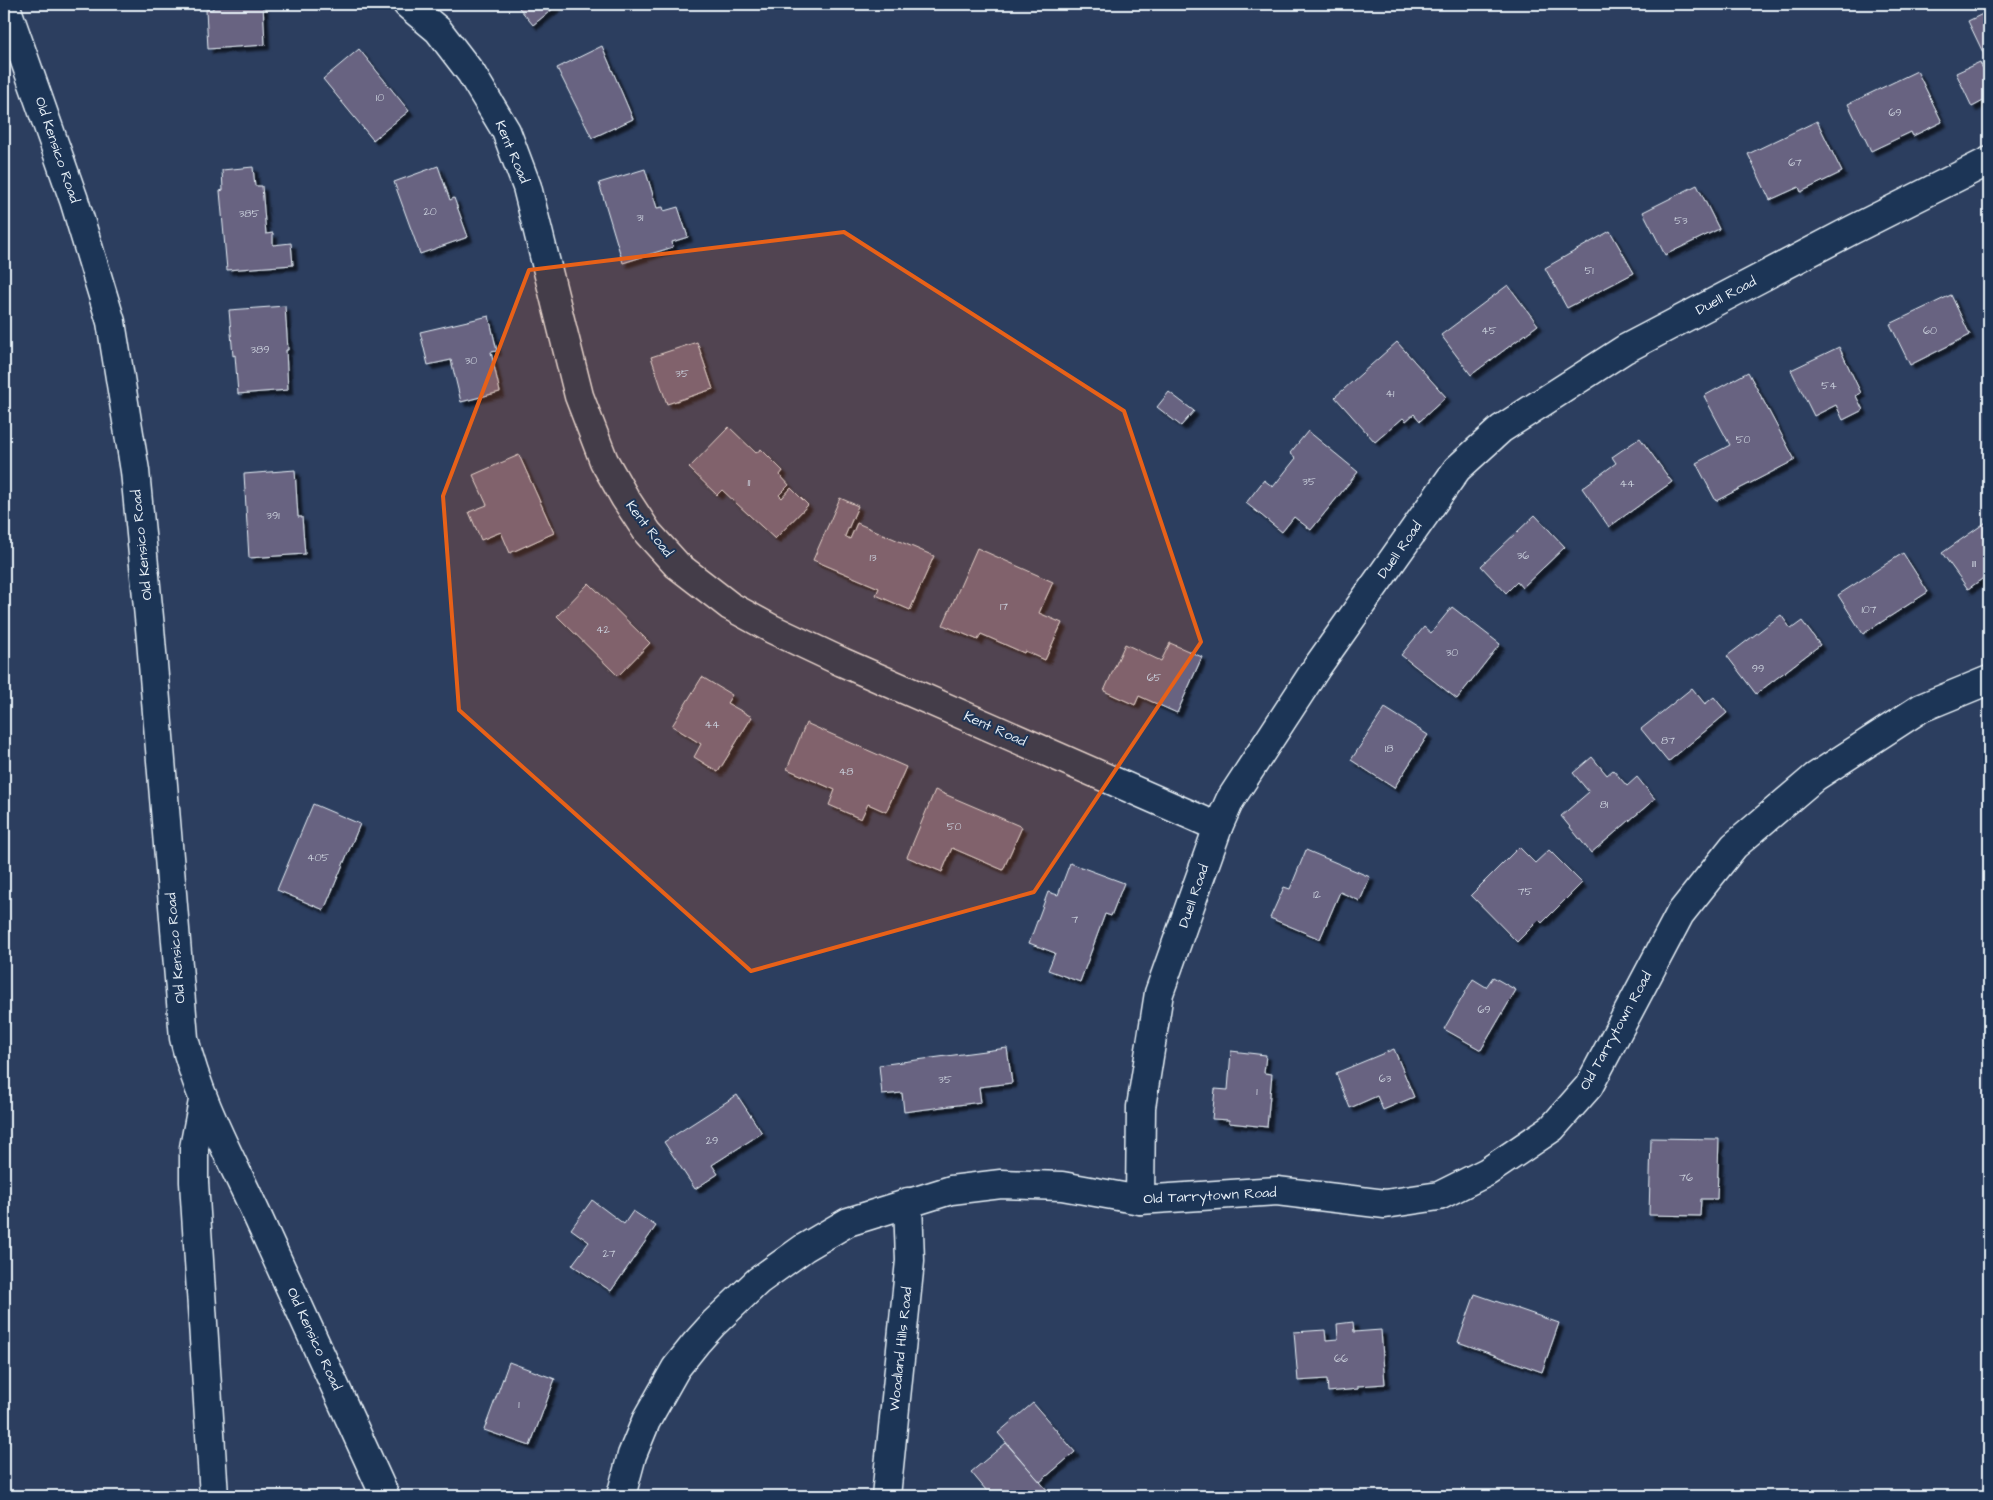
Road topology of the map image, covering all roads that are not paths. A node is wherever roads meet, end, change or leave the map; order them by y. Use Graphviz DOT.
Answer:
graph roads {
  1 [pos="5,4"];
  2 [pos="407,4"];
  3 [pos="1989,161"];
  4 [pos="1989,680"];
  5 [pos="1218,827"];
  6 [pos="203,1101"];
  7 [pos="1140,1200"];
  8 [pos="908,1202"];
  9 [pos="214,1496"];
  10 [pos="386,1496"];
  11 [pos="621,1496"];
  12 [pos="886,1496"];
  1 -- 6 [label="street, Old Kensico Road"];
  2 -- 5 [label="street, Kent Road"];
  3 -- 5 [label="street, Duell Road"];
  4 -- 7 [label="street, Old Tarrytown Road"];
  5 -- 7 [label="street, Duell Road"];
  6 -- 9 [label="street"];
  6 -- 10 [label="street, Old Kensico Road"];
  7 -- 8 [label="street, Old Tarrytown Road"];
  8 -- 11 [label="street, Old Tarrytown Road"];
  8 -- 12 [label="street, Woodland Hills Road"];
}
